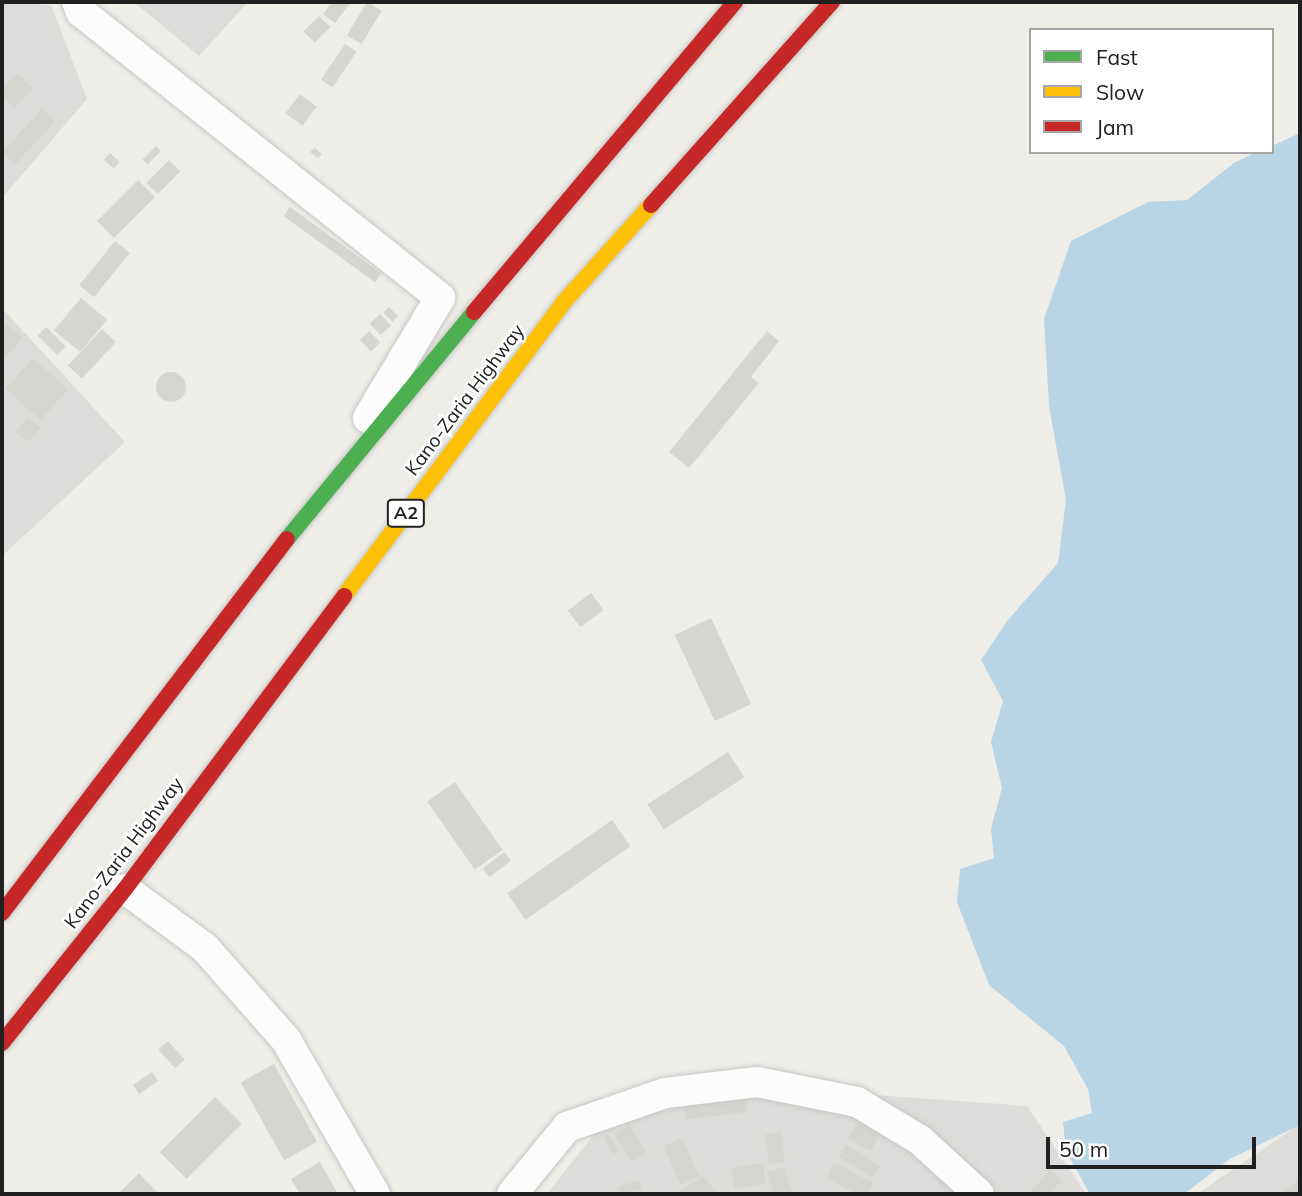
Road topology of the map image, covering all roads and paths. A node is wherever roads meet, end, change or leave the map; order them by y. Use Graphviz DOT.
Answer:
graph roads {
  1 [pos="78,2"];
  2 [pos="735,2"];
  3 [pos="832,2"];
  4 [pos="329,484"];
  5 [pos="125,889"];
  6 [pos="2,913"];
  7 [pos="2,1043"];
  8 [pos="375,1194"];
  9 [pos="512,1194"];
  10 [pos="979,1194"];
  1 -- 4 [label="street"];
  2 -- 4 [label="highway"];
  3 -- 5 [label="highway, Kano-Zaria Highway / A2"];
  4 -- 6 [label="highway"];
  5 -- 7 [label="highway, Kano-Zaria Highway / A2"];
  5 -- 8 [label="street"];
  9 -- 10 [label="street"];
}
